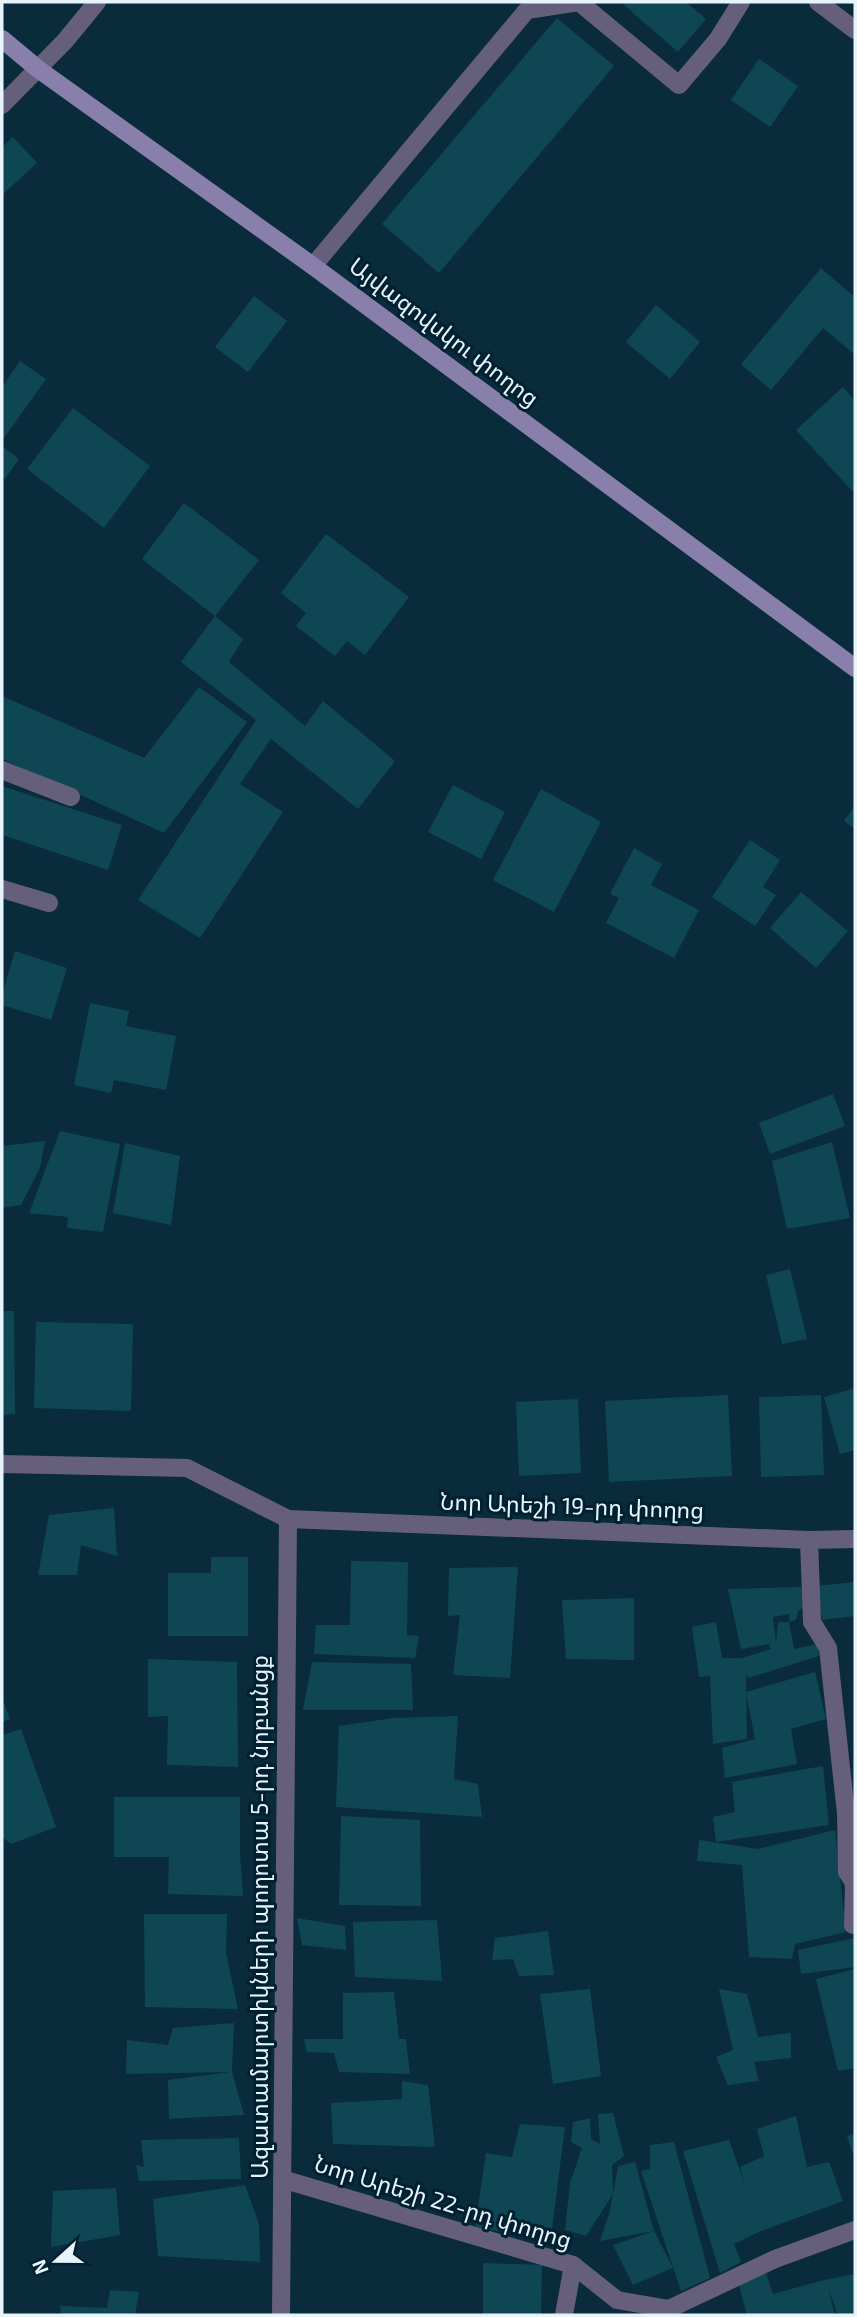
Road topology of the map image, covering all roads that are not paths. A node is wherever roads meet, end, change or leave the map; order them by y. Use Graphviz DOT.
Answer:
graph roads {
  1 [pos="97,2"];
  2 [pos="741,2"];
  3 [pos="818,2"];
  4 [pos="855,30"];
  5 [pos="2,39"];
  6 [pos="38,69"];
  7 [pos="2,105"];
  8 [pos="313,266"];
  9 [pos="855,668"];
  10 [pos="2,770"];
  11 [pos="71,797"];
  12 [pos="2,889"];
  13 [pos="49,903"];
  14 [pos="2,1464"];
  15 [pos="288,1519"];
  16 [pos="855,1539"];
  17 [pos="808,1540"];
  18 [pos="851,1812"];
  19 [pos="855,1925"];
  20 [pos="282,2179"];
  21 [pos="855,2230"];
  22 [pos="573,2265"];
  23 [pos="281,2315"];
  24 [pos="564,2315"];
  1 -- 6 [label="street"];
  2 -- 8 [label="street"];
  3 -- 4 [label="street"];
  5 -- 6 [label="main road, Այվազովսկու փողոց"];
  6 -- 7 [label="street"];
  6 -- 8 [label="main road, Այվազովսկու փողոց"];
  8 -- 9 [label="main road, Այվազովսկու փողոց"];
  10 -- 11 [label="street"];
  12 -- 13 [label="street"];
  14 -- 15 [label="street"];
  15 -- 17 [label="street, Նոր Արեշի 19-րդ փողոց"];
  15 -- 20 [label="street, Ազատամարտիկների պողոտա 5-րդ նրբանցք"];
  16 -- 17 [label="street, Նոր Արեշի 19-րդ փողոց"];
  17 -- 18 [label="street"];
  18 -- 19 [label="street"];
  20 -- 22 [label="street, Նոր Արեշի 22-րդ փողոց"];
  20 -- 23 [label="street, Ազատամարտիկների պողոտա 5-րդ նրբանցք"];
  21 -- 22 [label="street, Նոր Արեշի 22-րդ փողոց"];
  22 -- 24 [label="street"];
}
